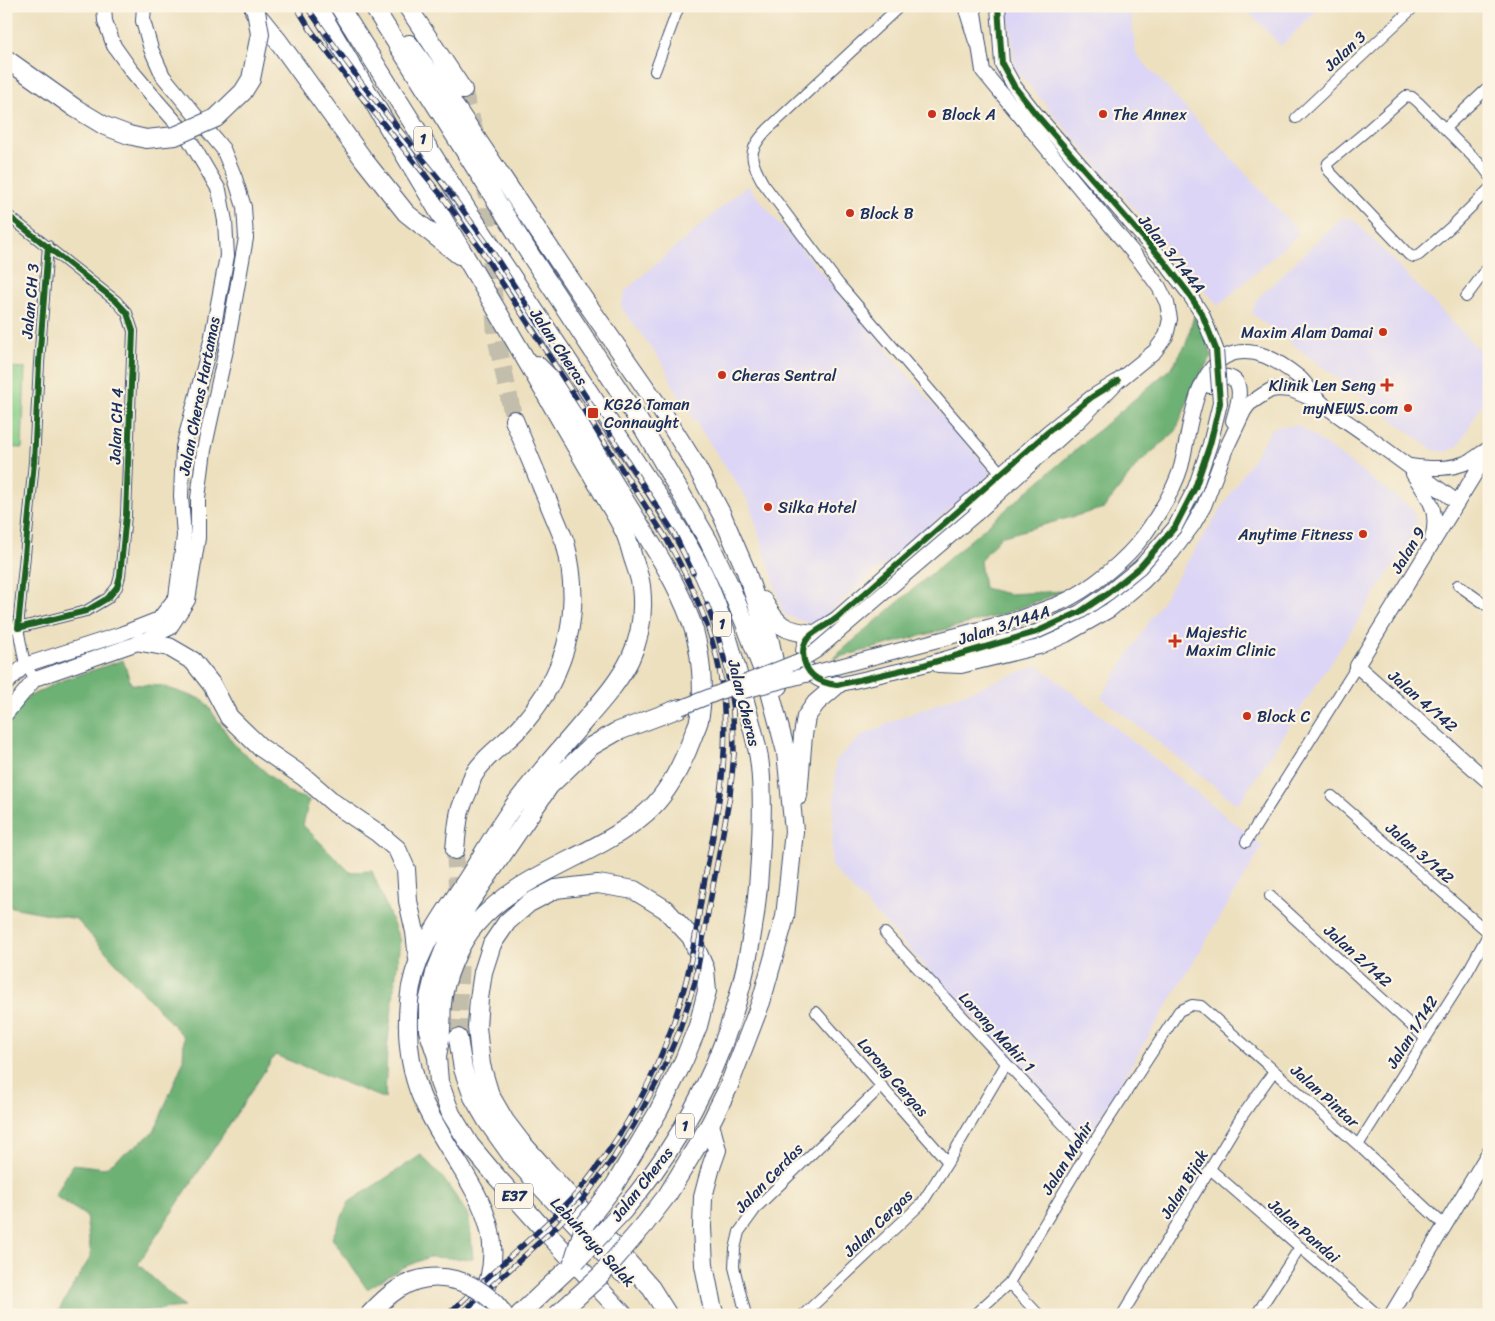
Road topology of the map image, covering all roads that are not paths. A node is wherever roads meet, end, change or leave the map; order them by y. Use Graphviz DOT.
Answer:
graph roads {
  1 [pos="104,6"];
  2 [pos="144,6"];
  3 [pos="252,6"];
  4 [pos="317,6"];
  5 [pos="339,6"];
  6 [pos="407,6"];
  7 [pos="679,6"];
  8 [pos="900,6"];
  9 [pos="963,6"];
  10 [pos="973,6"];
  11 [pos="998,6"];
  12 [pos="1415,6"];
  13 [pos="377,12"];
  14 [pos="6,59"];
  15 [pos="655,71"];
  16 [pos="983,71"];
  17 [pos="1489,87"];
  18 [pos="463,90"];
  19 [pos="1296,118"];
  20 [pos="1445,128"];
  21 [pos="1489,175"];
  22 [pos="1489,189"];
  23 [pos="6,214"];
  24 [pos="48,246"];
  25 [pos="469,263"];
  26 [pos="1489,266"];
  27 [pos="1466,297"];
  28 [pos="521,350"];
  29 [pos="221,372"];
  30 [pos="1118,381"];
  31 [pos="1322,403"];
  32 [pos="191,417"];
  33 [pos="514,420"];
  34 [pos="1188,432"];
  35 [pos="1489,450"];
  36 [pos="1225,451"];
  37 [pos="1407,465"];
  38 [pos="1001,473"];
  39 [pos="1457,502"];
  40 [pos="1430,547"];
  41 [pos="746,570"];
  42 [pos="1458,585"];
  43 [pos="1489,607"];
  44 [pos="6,627"];
  45 [pos="18,628"];
  46 [pos="813,634"];
  47 [pos="141,642"];
  48 [pos="25,665"];
  49 [pos="924,665"];
  50 [pos="1357,666"];
  51 [pos="35,679"];
  52 [pos="6,684"];
  53 [pos="837,685"];
  54 [pos="680,708"];
  55 [pos="6,714"];
  56 [pos="786,752"];
  57 [pos="1489,782"];
  58 [pos="550,785"];
  59 [pos="1332,796"];
  60 [pos="794,831"];
  61 [pos="1246,842"];
  62 [pos="455,850"];
  63 [pos="476,866"];
  64 [pos="1270,896"];
  65 [pos="885,933"];
  66 [pos="1489,933"];
  67 [pos="418,960"];
  68 [pos="1179,1011"];
  69 [pos="816,1012"];
  70 [pos="458,1038"];
  71 [pos="1425,1038"];
  72 [pos="436,1057"];
  73 [pos="1006,1064"];
  74 [pos="1274,1071"];
  75 [pos="882,1086"];
  76 [pos="710,1124"];
  77 [pos="1358,1145"];
  78 [pos="1088,1151"];
  79 [pos="1489,1152"];
  80 [pos="948,1162"];
  81 [pos="1210,1169"];
  82 [pos="1444,1225"];
  83 [pos="1300,1247"];
  84 [pos="572,1266"];
  85 [pos="1009,1283"];
  86 [pos="370,1315"];
  87 [pos="474,1315"];
  88 [pos="504,1315"];
  89 [pos="519,1315"];
  90 [pos="557,1315"];
  91 [pos="624,1315"];
  92 [pos="661,1315"];
  93 [pos="668,1315"];
  94 [pos="715,1315"];
  95 [pos="746,1315"];
  96 [pos="803,1315"];
  97 [pos="974,1315"];
  98 [pos="1039,1315"];
  99 [pos="1122,1315"];
  100 [pos="1256,1315"];
  101 [pos="1378,1315"];
  102 [pos="1391,1315"];
  1 -- 32 [label="street, Jalan Cheras Hartamas"];
  2 -- 29 [label="street, Jalan Cheras Hartamas"];
  3 -- 14 [label="highway, bridge"];
  3 -- 25 [label="highway, bridge"];
  4 -- 25 [label="highway"];
  5 -- 84 [label="highway, Jalan Cheras / 1, bridge"];
  6 -- 18 [label="highway"];
  7 -- 15 [label="street"];
  8 -- 38 [label="street"];
  9 -- 16 [label="street"];
  10 -- 16 [label="street"];
  11 -- 49 [label="street, Jalan 3/144A, bridge"];
  12 -- 19 [label="street, Jalan 3"];
  13 -- 41 [label="highway"];
  13 -- 56 [label="highway, Jalan Cheras / 1"];
  16 -- 30 [label="street, Jalan 3/144A"];
  17 -- 20 [label="street"];
  20 -- 21 [label="street"];
  20 -- 22 [label="street"];
  23 -- 24 [label="street, Jalan CH 4"];
  24 -- 45 [label="street, Jalan CH 3"];
  24 -- 45 [label="street, Jalan CH 4"];
  25 -- 28 [label="highway"];
  26 -- 27 [label="street"];
  28 -- 63 [label="highway"];
  28 -- 72 [label="highway"];
  29 -- 32 [label="street"];
  29 -- 47 [label="street, Jalan Cheras Hartamas"];
  30 -- 38 [label="street, Jalan 3/144A"];
  30 -- 54 [label="street, Jalan 3/144A, bridge"];
  31 -- 34 [label="street"];
  31 -- 36 [label="street"];
  31 -- 37 [label="street"];
  32 -- 48 [label="street, Jalan Cheras Hartamas"];
  33 -- 62 [label="highway"];
  34 -- 36 [label="street"];
  34 -- 54 [label="street, bridge"];
  35 -- 37 [label="street"];
  35 -- 39 [label="street, Jalan 9"];
  36 -- 49 [label="street"];
  37 -- 39 [label="street"];
  37 -- 40 [label="street"];
  38 -- 46 [label="street, Jalan 3/144A"];
  39 -- 40 [label="street, Jalan 9"];
  40 -- 50 [label="street, Jalan 9"];
  41 -- 46 [label="highway"];
  41 -- 56 [label="highway"];
  42 -- 43 [label="street"];
  44 -- 45 [label="street, Jalan CH 4"];
  45 -- 48 [label="street, Jalan CH 3"];
  46 -- 53 [label="street"];
  47 -- 51 [label="street, Jalan Cheras Hartamas"];
  47 -- 67 [label="highway"];
  48 -- 51 [label="street"];
  48 -- 52 [label="street, Jalan Cheras Hartamas"];
  49 -- 53 [label="street, Jalan 3/144A"];
  50 -- 57 [label="street, Jalan 4/142"];
  50 -- 61 [label="street"];
  51 -- 55 [label="street"];
  53 -- 60 [label="highway"];
  54 -- 58 [label="highway"];
  56 -- 60 [label="highway, Jalan Cheras / 1"];
  58 -- 63 [label="highway"];
  58 -- 72 [label="highway"];
  59 -- 66 [label="street, Jalan 3/142"];
  60 -- 76 [label="highway, Jalan Cheras / 1"];
  63 -- 67 [label="highway"];
  64 -- 71 [label="street, Jalan 2/142"];
  65 -- 73 [label="street, Lorong Mahir 1"];
  66 -- 71 [label="street, Jalan 1/142"];
  67 -- 87 [label="highway"];
  68 -- 74 [label="street, Jalan Pintar"];
  68 -- 78 [label="street, Jalan Mahir"];
  69 -- 75 [label="street, Lorong Cergas"];
  70 -- 92 [label="highway, Lebuhraya Salak / E37"];
  71 -- 77 [label="street, Jalan 1/142"];
  72 -- 91 [label="highway, Lebuhraya Salak / E37"];
  73 -- 78 [label="street, Lorong Mahir 1"];
  73 -- 80 [label="street, Jalan Cergas"];
  74 -- 77 [label="street, Jalan Pintar"];
  74 -- 81 [label="street, Jalan Bijak"];
  75 -- 80 [label="street, Lorong Cergas"];
  75 -- 95 [label="street, Jalan Cerdas"];
  76 -- 90 [label="highway, Jalan Cheras / 1, bridge"];
  76 -- 94 [label="highway"];
  77 -- 82 [label="street, Jalan Pintar"];
  78 -- 85 [label="street, Jalan Mahir"];
  79 -- 82 [label="street"];
  80 -- 96 [label="street, Jalan Cergas"];
  81 -- 83 [label="street, Jalan Pandai"];
  81 -- 99 [label="street, Jalan Bijak"];
  82 -- 102 [label="street"];
  83 -- 100 [label="street"];
  83 -- 101 [label="street, Jalan Pandai"];
  84 -- 89 [label="highway, Jalan Cheras / 1"];
  84 -- 93 [label="highway, bridge"];
  85 -- 97 [label="street, Jalan Mahir"];
  85 -- 98 [label="street"];
  86 -- 88 [label="highway, bridge"];
}
